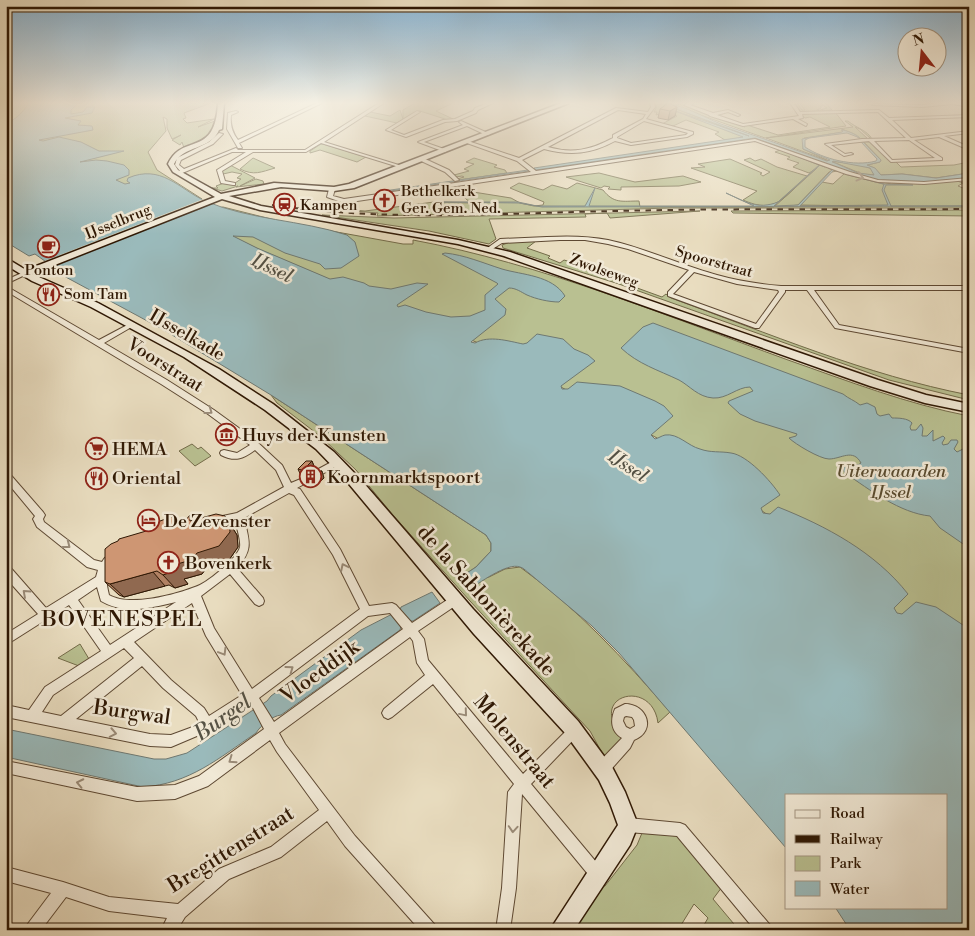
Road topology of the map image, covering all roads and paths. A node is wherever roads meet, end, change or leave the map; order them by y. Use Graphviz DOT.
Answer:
graph roads {
  1 [pos="199,147"];
  2 [pos="200,147"];
  3 [pos="231,147"];
  4 [pos="237,147"];
  5 [pos="241,147"];
  6 [pos="313,147"];
  7 [pos="336,147"];
  8 [pos="433,147"];
  9 [pos="453,147"];
  10 [pos="480,147"];
  11 [pos="602,147"];
  12 [pos="709,147"];
  13 [pos="777,147"];
  14 [pos="831,147"];
  15 [pos="877,147"];
  16 [pos="922,147"];
  17 [pos="543,148"];
  18 [pos="252,150"];
  19 [pos="443,150"];
  20 [pos="232,151"];
  21 [pos="244,151"];
  22 [pos="851,154"];
  23 [pos="421,159"];
  24 [pos="519,160"];
  25 [pos="400,167"];
  26 [pos="181,172"];
  27 [pos="534,172"];
  28 [pos="969,179"];
  29 [pos="456,180"];
  30 [pos="232,184"];
  31 [pos="331,190"];
  32 [pos="220,196"];
  33 [pos="489,249"];
  34 [pos="6,261"];
  35 [pos="693,270"];
  36 [pos="26,273"];
  37 [pos="6,282"];
  38 [pos="6,288"];
  39 [pos="781,288"];
  40 [pos="809,288"];
  41 [pos="969,288"];
  42 [pos="133,324"];
  43 [pos="100,342"];
  44 [pos="969,350"];
  45 [pos="969,408"];
  46 [pos="255,446"];
  47 [pos="224,454"];
  48 [pos="337,462"];
  49 [pos="6,475"];
  50 [pos="314,476"];
  51 [pos="303,481"];
  52 [pos="290,488"];
  53 [pos="239,516"];
  54 [pos="208,522"];
  55 [pos="125,551"];
  56 [pos="103,567"];
  57 [pos="231,568"];
  58 [pos="6,570"];
  59 [pos="100,580"];
  60 [pos="195,592"];
  61 [pos="71,599"];
  62 [pos="259,601"];
  63 [pos="454,601"];
  64 [pos="393,608"];
  65 [pos="366,611"];
  66 [pos="45,615"];
  67 [pos="408,627"];
  68 [pos="6,640"];
  69 [pos="125,641"];
  70 [pos="108,652"];
  71 [pos="142,660"];
  72 [pos="433,676"];
  73 [pos="254,701"];
  74 [pos="6,711"];
  75 [pos="388,713"];
  76 [pos="31,717"];
  77 [pos="62,724"];
  78 [pos="207,726"];
  79 [pos="270,728"];
  80 [pos="574,731"];
  81 [pos="630,735"];
  82 [pos="6,768"];
  83 [pos="602,769"];
  84 [pos="523,784"];
  85 [pos="328,811"];
  86 [pos="628,825"];
  87 [pos="6,874"];
  88 [pos="597,874"];
  89 [pos="63,889"];
  90 [pos="180,912"];
  91 [pos="426,928"];
  92 [pos="32,930"];
  93 [pos="168,930"];
  94 [pos="503,930"];
  95 [pos="561,930"];
  96 [pos="765,930"];
  1 -- 26 [label="street"];
  2 -- 26 [label="street"];
  3 -- 20 [label="street"];
  4 -- 20 [label="street"];
  5 -- 21 [label="street"];
  6 -- 18 [label="street"];
  7 -- 25 [label="street"];
  8 -- 19 [label="street"];
  9 -- 19 [label="street, IJsselbrug"];
  10 -- 24 [label="street"];
  11 -- 17 [label="street"];
  27 -- 12 [label="street, one-way"];
  13 -- 28 [label="street, one-way"];
  14 -- 22 [label="street"];
  15 -- 16 [label="street"];
  17 -- 24 [label="street"];
  18 -- 21 [label="street"];
  18 -- 30 [label="street"];
  19 -- 23 [label="street, IJsselbrug"];
  20 -- 21 [label="street"];
  20 -- 26 [label="street"];
  23 -- 25 [label="street, IJsselbrug"];
  23 -- 29 [label="street"];
  24 -- 27 [label="street"];
  25 -- 31 [label="street, IJsselbrug"];
  26 -- 32 [label="street, Zwolseweg"];
  27 -- 31 [label="street"];
  31 -- 32 [label="street, IJsselbrug"];
  32 -- 33 [label="street, Zwolseweg"];
  32 -- 36 [label="street, IJsselbrug"];
  33 -- 35 [label="street, Spoorstraat"];
  33 -- 45 [label="street, Zwolseweg"];
  34 -- 36 [label="street, IJsselkade"];
  35 -- 39 [label="street, Spoorstraat"];
  35 -- 39 [label="street"];
  36 -- 37 [label="street"];
  36 -- 42 [label="street, IJsselkade"];
  38 -- 43 [label="street, Voorstraat"];
  39 -- 40 [label="street, Spoorstraat"];
  40 -- 41 [label="street, Spoorstraat"];
  40 -- 44 [label="street"];
  42 -- 43 [label="street"];
  42 -- 48 [label="street, IJsselkade"];
  43 -- 46 [label="street, Voorstraat, one-way"];
  46 -- 47 [label="street"];
  46 -- 52 [label="street, Voorstraat"];
  48 -- 50 [label="street"];
  48 -- 63 [label="street, de la Sablonièrekade"];
  49 -- 56 [label="street, one-way"];
  51 -- 52 [label="street"];
  52 -- 53 [label="street"];
  65 -- 52 [label="street, Voorstraat, one-way"];
  53 -- 54 [label="street"];
  53 -- 57 [label="street"];
  55 -- 56 [label="street"];
  56 -- 59 [label="street"];
  57 -- 60 [label="street"];
  57 -- 62 [label="street"];
  66 -- 58 [label="street, one-way"];
  59 -- 60 [label="street"];
  59 -- 61 [label="street"];
  60 -- 69 [label="street"];
  60 -- 73 [label="street, one-way"];
  61 -- 66 [label="street"];
  61 -- 70 [label="street"];
  63 -- 67 [label="street, Vloeddijk"];
  63 -- 80 [label="street, de la Sablonièrekade"];
  64 -- 65 [label="street, Burgwal"];
  64 -- 67 [label="street, Molenstraat"];
  73 -- 65 [label="street, Burgwal, one-way"];
  66 -- 68 [label="street"];
  67 -- 72 [label="street, Molenstraat"];
  67 -- 79 [label="street, Vloeddijk"];
  69 -- 70 [label="street"];
  69 -- 71 [label="street"];
  70 -- 76 [label="street"];
  71 -- 77 [label="street"];
  71 -- 78 [label="street"];
  72 -- 75 [label="street"];
  72 -- 84 [label="street, Molenstraat, one-way"];
  73 -- 78 [label="street, Burgwal"];
  73 -- 79 [label="street"];
  74 -- 76 [label="street, Burgwal"];
  76 -- 77 [label="street, Burgwal"];
  77 -- 78 [label="street, Burgwal, one-way"];
  79 -- 82 [label="street, Vloeddijk, one-way"];
  79 -- 85 [label="street"];
  80 -- 83 [label="street, de la Sablonièrekade"];
  80 -- 84 [label="street"];
  81 -- 83 [label="street"];
  83 -- 86 [label="street, de la Sablonièrekade"];
  84 -- 88 [label="street, Molenstraat"];
  84 -- 94 [label="street, one-way"];
  85 -- 90 [label="street, Bregittenstraat"];
  85 -- 91 [label="street"];
  86 -- 88 [label="street"];
  86 -- 96 [label="street"];
  87 -- 89 [label="street, Bregittenstraat"];
  88 -- 95 [label="street"];
  89 -- 90 [label="street, Bregittenstraat"];
  89 -- 92 [label="street"];
  90 -- 93 [label="street"];
}
